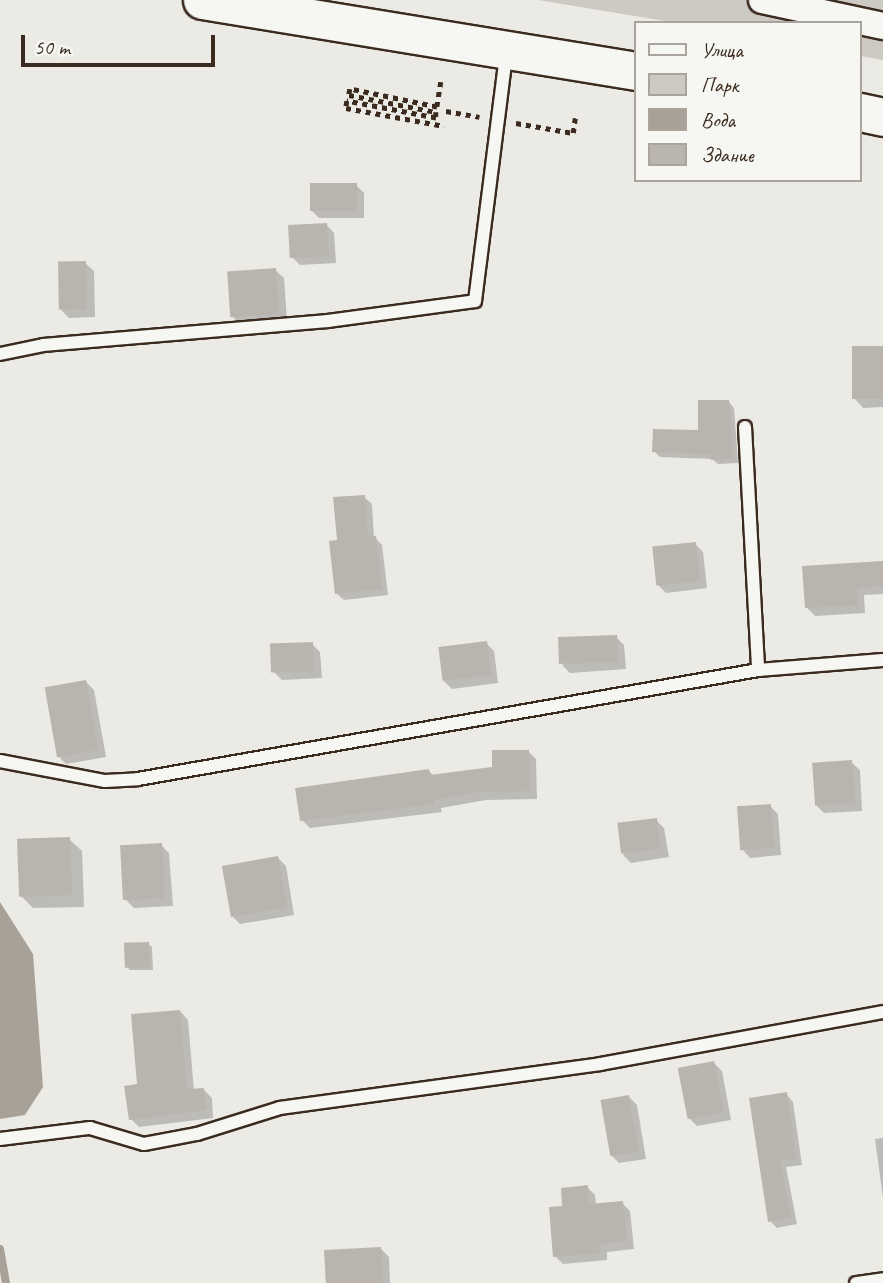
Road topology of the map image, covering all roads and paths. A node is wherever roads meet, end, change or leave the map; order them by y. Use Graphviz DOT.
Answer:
graph roads {
  1 [pos="202,0"];
  2 [pos="762,0"];
  3 [pos="800,4"];
  4 [pos="883,26"];
  5 [pos="506,50"];
  6 [pos="634,71"];
  7 [pos="441,82"];
  8 [pos="862,112"];
  9 [pos="883,117"];
  10 [pos="575,118"];
  11 [pos="444,126"];
  12 [pos="573,133"];
  13 [pos="0,354"];
  14 [pos="745,427"];
  15 [pos="883,660"];
  16 [pos="758,670"];
  17 [pos="0,761"];
  18 [pos="883,1012"];
  19 [pos="0,1139"];
  20 [pos="883,1279"];
  21 [pos="856,1283"];
  1 -- 5 [label="main road"];
  2 -- 3 [label="street"];
  3 -- 4 [label="street"];
  5 -- 6 [label="main road"];
  5 -- 13 [label="lane"];
  7 -- 11 [label="path"];
  8 -- 9 [label="main road"];
  10 -- 12 [label="path"];
  14 -- 16 [label="lane"];
  15 -- 16 [label="lane"];
  16 -- 17 [label="lane"];
  18 -- 19 [label="lane"];
  20 -- 21 [label="lane"];
}
